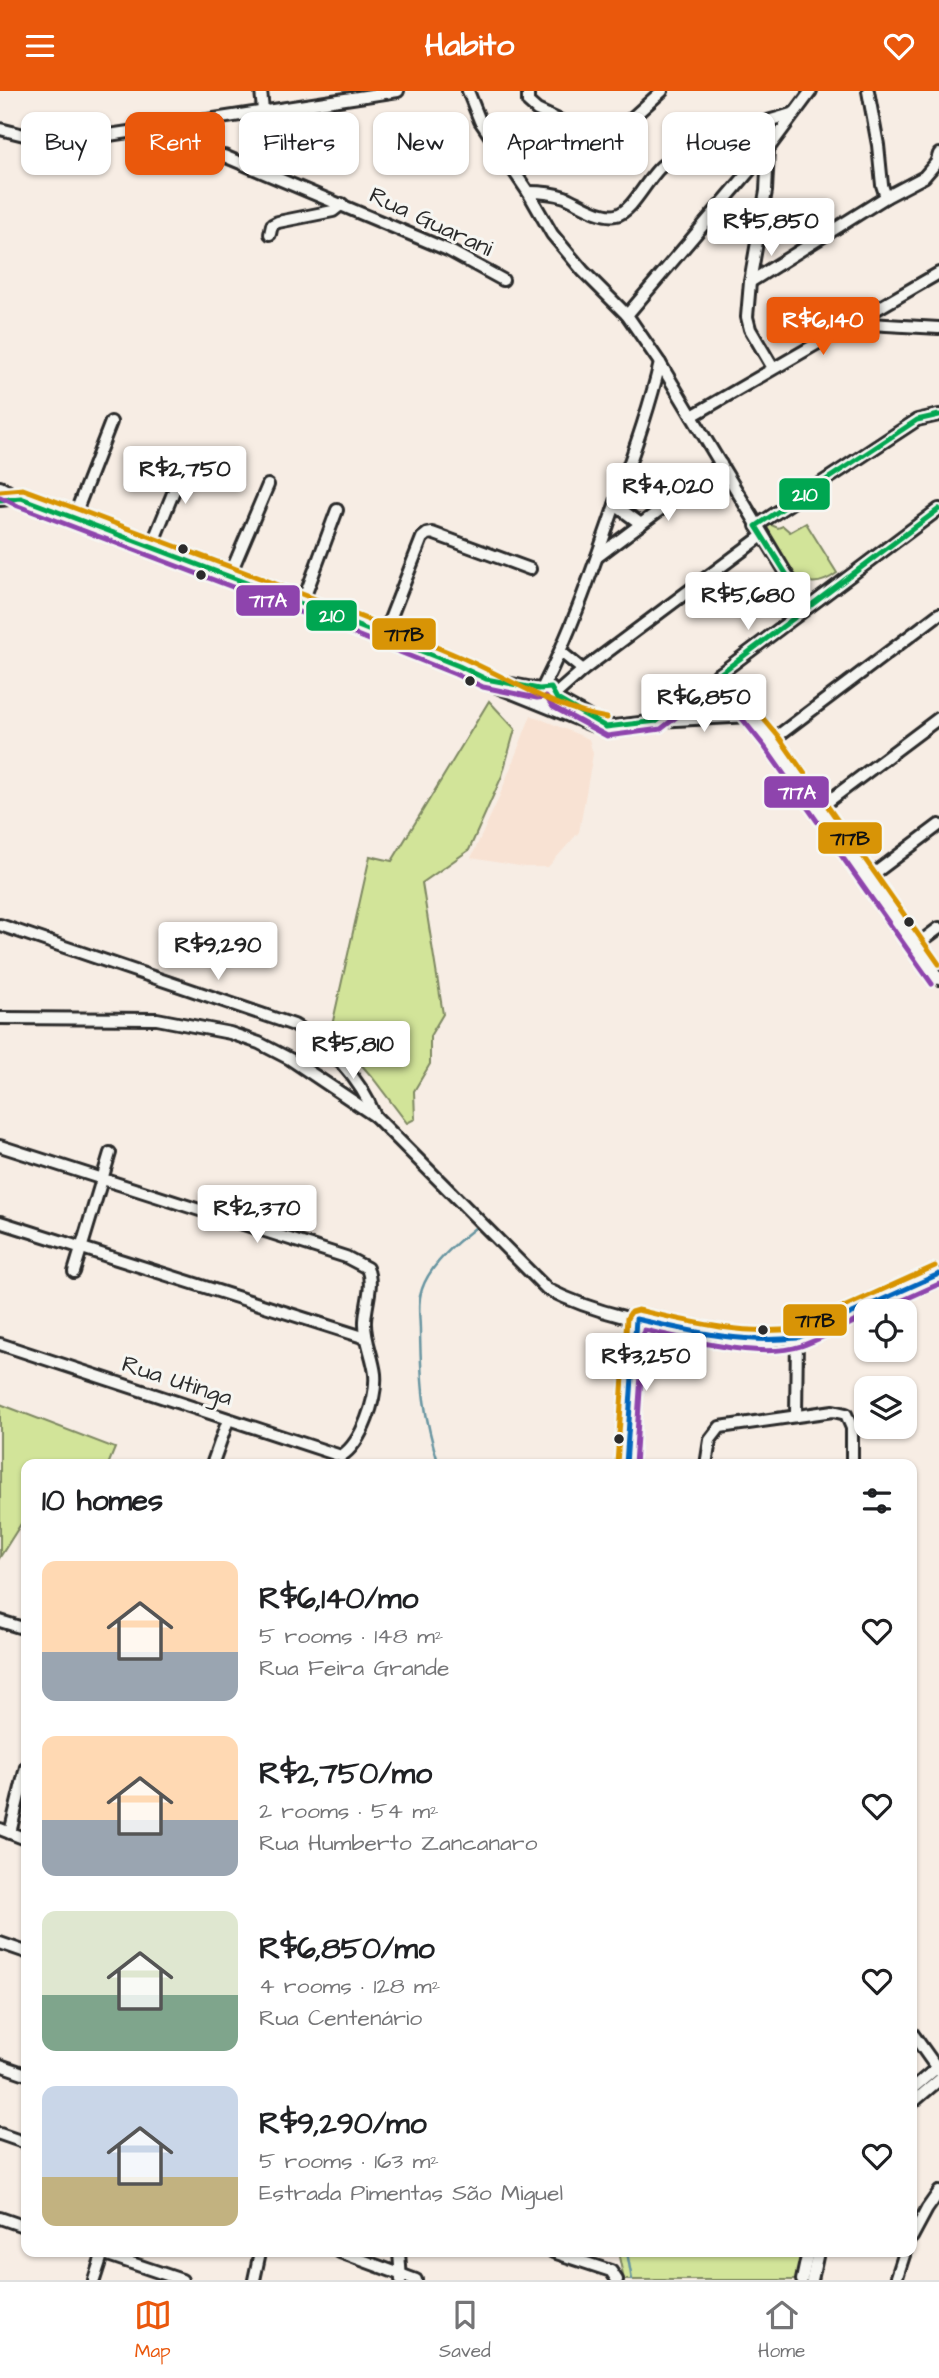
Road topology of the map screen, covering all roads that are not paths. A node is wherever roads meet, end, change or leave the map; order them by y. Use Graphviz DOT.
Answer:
graph roads {
  1 [pos="261,91"];
  2 [pos="398,91"];
  3 [pos="468,91"];
  4 [pos="662,91"];
  5 [pos="811,91"];
  6 [pos="867,91"];
  7 [pos="528,97"];
  8 [pos="263,110"];
  9 [pos="794,113"];
  10 [pos="0,129"];
  11 [pos="775,139"];
  12 [pos="939,154"];
  13 [pos="225,156"];
  14 [pos="746,175"];
  15 [pos="767,175"];
  16 [pos="528,192"];
  17 [pos="886,197"];
  18 [pos="342,204"];
  19 [pos="270,234"];
  20 [pos="939,273"];
  21 [pos="503,280"];
  22 [pos="750,282"];
  23 [pos="627,315"];
  24 [pos="849,323"];
  25 [pos="939,328"];
  26 [pos="660,363"];
  27 [pos="773,367"];
  28 [pos="939,415"];
  29 [pos="692,416"];
  30 [pos="111,422"];
  31 [pos="189,454"];
  32 [pos="721,464"];
  33 [pos="268,485"];
  34 [pos="0,487"];
  35 [pos="22,498"];
  36 [pos="0,499"];
  37 [pos="615,505"];
  38 [pos="939,509"];
  39 [pos="337,510"];
  40 [pos="74,517"];
  41 [pos="641,524"];
  42 [pos="759,531"];
  43 [pos="151,547"];
  44 [pos="597,557"];
  45 [pos="530,569"];
  46 [pos="229,577"];
  47 [pos="792,583"];
  48 [pos="816,600"];
  49 [pos="302,604"];
  50 [pos="797,614"];
  51 [pos="939,614"];
  52 [pos="383,637"];
  53 [pos="561,652"];
  54 [pos="583,670"];
  55 [pos="718,674"];
  56 [pos="486,679"];
  57 [pos="541,688"];
  58 [pos="556,697"];
  59 [pos="541,706"];
  60 [pos="750,716"];
  61 [pos="939,718"];
  62 [pos="657,721"];
  63 [pos="606,727"];
  64 [pos="771,741"];
  65 [pos="818,809"];
  66 [pos="939,825"];
  67 [pos="867,879"];
  68 [pos="0,925"];
  69 [pos="939,928"];
  70 [pos="915,946"];
  71 [pos="939,979"];
  72 [pos="0,1018"];
  73 [pos="375,1116"];
  74 [pos="0,1146"];
  75 [pos="110,1153"];
  76 [pos="103,1179"];
  77 [pos="0,1221"];
  78 [pos="80,1248"];
  79 [pos="75,1272"];
  80 [pos="939,1274"];
  81 [pos="636,1319"];
  82 [pos="366,1338"];
  83 [pos="797,1338"];
  84 [pos="0,1344"];
  85 [pos="796,1415"];
  86 [pos="228,1420"];
  87 [pos="214,1459"];
  88 [pos="341,1459"];
  89 [pos="345,1459"];
  90 [pos="626,1459"];
  91 [pos="707,1459"];
  92 [pos="852,1459"];
  93 [pos="0,1621"];
  94 [pos="21,1627"];
  95 [pos="21,1782"];
  96 [pos="5,1831"];
  97 [pos="0,1943"];
  98 [pos="21,1950"];
  99 [pos="917,2040"];
  100 [pos="0,2065"];
  101 [pos="938,2068"];
  102 [pos="21,2072"];
  103 [pos="939,2080"];
  104 [pos="917,2085"];
  105 [pos="917,2099"];
  106 [pos="0,2134"];
  107 [pos="21,2141"];
  108 [pos="939,2192"];
  109 [pos="0,2218"];
  110 [pos="21,2225"];
  111 [pos="917,2228"];
  112 [pos="101,2257"];
  113 [pos="114,2257"];
  114 [pos="259,2257"];
  115 [pos="352,2257"];
  116 [pos="400,2257"];
  117 [pos="567,2257"];
  118 [pos="807,2257"];
  119 [pos="817,2257"];
  120 [pos="903,2257"];
  121 [pos="614,2275"];
  122 [pos="402,2278"];
  123 [pos="94,2280"];
  124 [pos="182,2280"];
  125 [pos="254,2280"];
  126 [pos="416,2280"];
  127 [pos="802,2280"];
  128 [pos="812,2280"];
  129 [pos="896,2280"];
  1 -- 8 [label="street"];
  2 -- 8 [label="street"];
  3 -- 16 [label="street"];
  4 -- 7 [label="street"];
  5 -- 9 [label="street"];
  6 -- 17 [label="street"];
  8 -- 10 [label="street"];
  9 -- 11 [label="street"];
  9 -- 16 [label="street"];
  12 -- 17 [label="street"];
  13 -- 18 [label="street, Rua Guarani"];
  14 -- 23 [label="street"];
  15 -- 22 [label="street"];
  16 -- 23 [label="street"];
  17 -- 22 [label="street"];
  18 -- 19 [label="street"];
  18 -- 21 [label="street, Rua Guarani"];
  20 -- 24 [label="street"];
  22 -- 27 [label="street"];
  23 -- 26 [label="street"];
  24 -- 25 [label="street"];
  24 -- 27 [label="street"];
  26 -- 29 [label="street"];
  26 -- 37 [label="street"];
  27 -- 29 [label="street"];
  28 -- 42 [label="street"];
  29 -- 32 [label="street"];
  30 -- 40 [label="street"];
  31 -- 43 [label="street"];
  32 -- 41 [label="street"];
  32 -- 42 [label="street"];
  33 -- 46 [label="street"];
  34 -- 35 [label="street"];
  35 -- 36 [label="street"];
  35 -- 40 [label="street"];
  37 -- 41 [label="street"];
  37 -- 44 [label="street"];
  38 -- 48 [label="street"];
  39 -- 49 [label="street"];
  40 -- 43 [label="street"];
  41 -- 44 [label="street"];
  42 -- 47 [label="street"];
  42 -- 54 [label="street"];
  43 -- 46 [label="street"];
  44 -- 53 [label="street"];
  45 -- 52 [label="street"];
  46 -- 49 [label="street"];
  47 -- 48 [label="street"];
  47 -- 50 [label="street"];
  48 -- 50 [label="street"];
  49 -- 52 [label="street"];
  50 -- 55 [label="street"];
  51 -- 64 [label="street"];
  52 -- 56 [label="street"];
  53 -- 54 [label="street"];
  53 -- 57 [label="street"];
  54 -- 58 [label="street"];
  55 -- 60 [label="street"];
  55 -- 62 [label="street"];
  56 -- 57 [label="street"];
  56 -- 59 [label="street"];
  57 -- 58 [label="street"];
  57 -- 59 [label="street"];
  58 -- 59 [label="street"];
  58 -- 63 [label="street"];
  59 -- 63 [label="street"];
  60 -- 62 [label="street"];
  60 -- 64 [label="street"];
  61 -- 65 [label="street"];
  62 -- 63 [label="street"];
  64 -- 65 [label="street"];
  65 -- 67 [label="street"];
  66 -- 67 [label="street"];
  67 -- 70 [label="street"];
  68 -- 73 [label="street"];
  69 -- 70 [label="street"];
  70 -- 71 [label="street"];
  72 -- 73 [label="street"];
  73 -- 81 [label="street"];
  74 -- 76 [label="street"];
  75 -- 76 [label="street"];
  76 -- 78 [label="street"];
  76 -- 82 [label="street"];
  77 -- 78 [label="street"];
  78 -- 79 [label="street"];
  78 -- 82 [label="street"];
  80 -- 83 [label="street"];
  81 -- 83 [label="street"];
  81 -- 90 [label="street"];
  82 -- 89 [label="street"];
  83 -- 85 [label="street"];
  84 -- 86 [label="street, Rua Utinga"];
  85 -- 91 [label="street"];
  85 -- 92 [label="street"];
  86 -- 87 [label="street"];
  86 -- 88 [label="street, Rua Utinga"];
  93 -- 94 [label="street"];
  95 -- 96 [label="street"];
  97 -- 98 [label="street"];
  99 -- 101 [label="street"];
  100 -- 102 [label="street"];
  101 -- 104 [label="street"];
  103 -- 105 [label="street"];
  106 -- 107 [label="street"];
  108 -- 111 [label="street"];
  109 -- 110 [label="street"];
  112 -- 123 [label="street"];
  113 -- 124 [label="street"];
  114 -- 125 [label="street"];
  115 -- 122 [label="street"];
  116 -- 122 [label="street"];
  117 -- 121 [label="street"];
  118 -- 127 [label="street"];
  119 -- 128 [label="street"];
  120 -- 129 [label="street"];
  122 -- 126 [label="street"];
}
